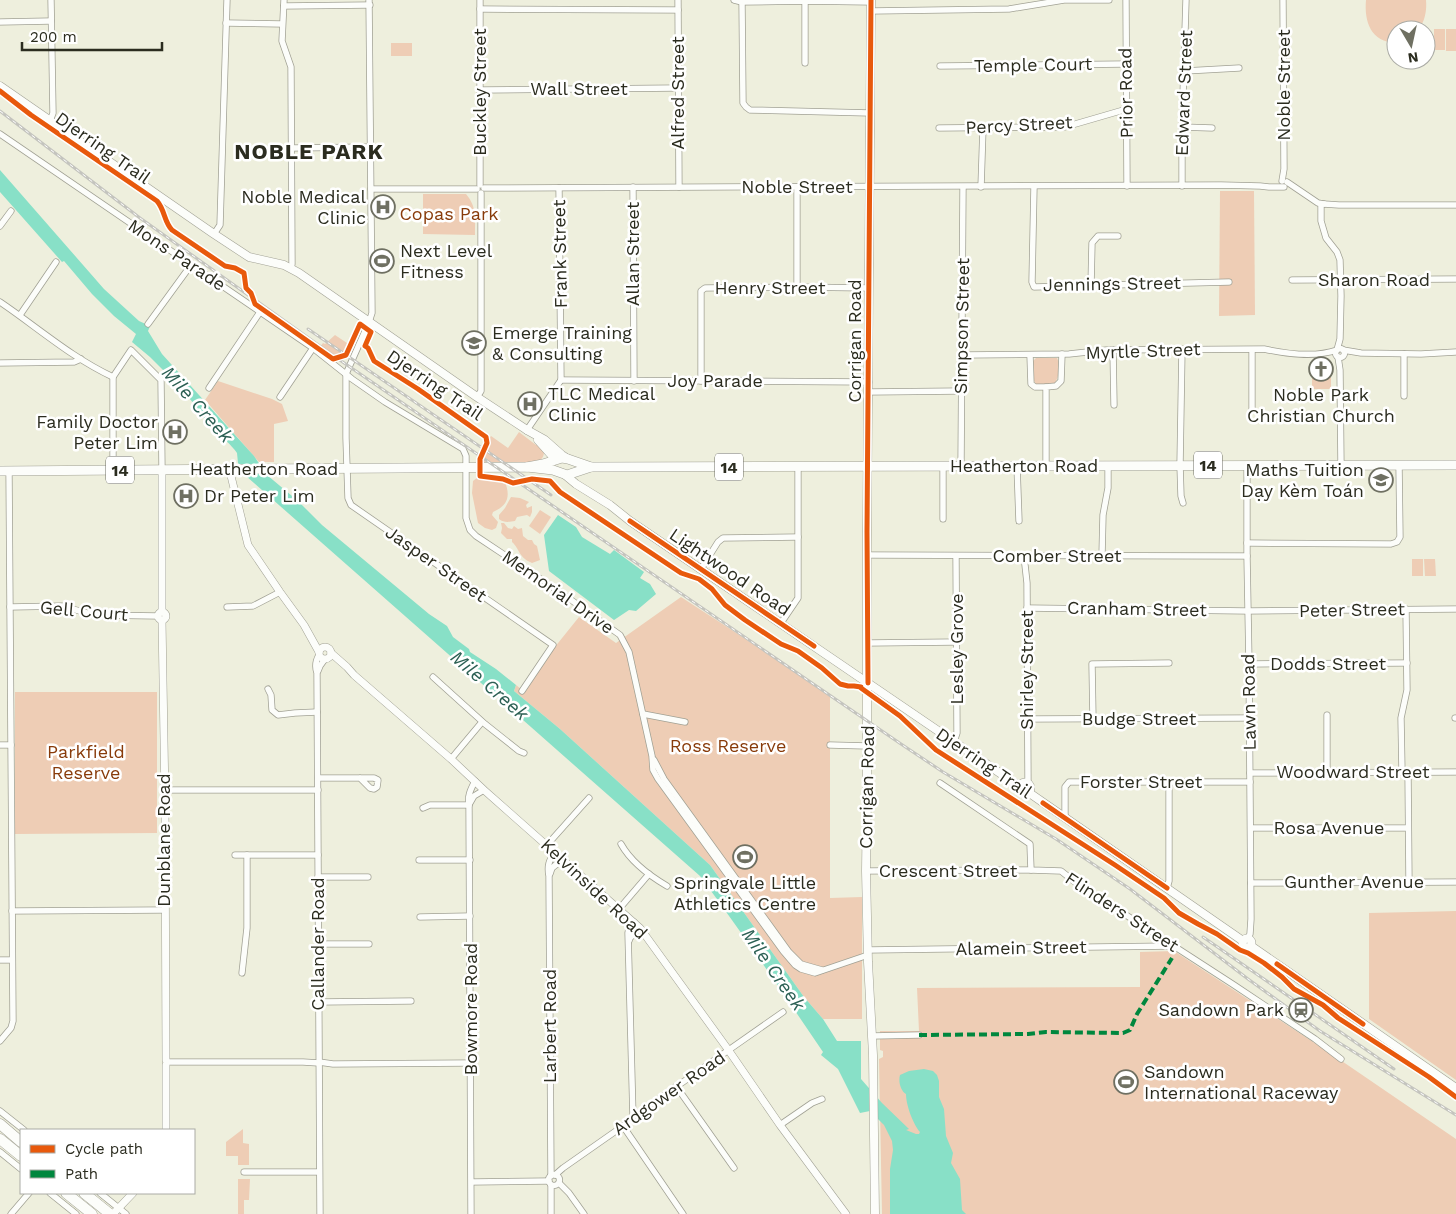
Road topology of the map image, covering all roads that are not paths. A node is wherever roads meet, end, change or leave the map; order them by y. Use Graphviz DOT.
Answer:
graph roads {
  1 [pos="51,0"];
  2 [pos="227,0"];
  3 [pos="480,0"];
  4 [pos="678,0"];
  5 [pos="734,0"];
  6 [pos="1009,0"];
  7 [pos="1109,0"];
  8 [pos="1126,0"];
  9 [pos="1186,0"];
  10 [pos="1283,0"];
  11 [pos="805,1"];
  12 [pos="871,1"];
  13 [pos="370,2"];
  14 [pos="742,2"];
  15 [pos="284,3"];
  16 [pos="1009,8"];
  17 [pos="480,9"];
  18 [pos="678,10"];
  19 [pos="871,11"];
  20 [pos="51,21"];
  21 [pos="0,22"];
  22 [pos="226,23"];
  23 [pos="282,24"];
  24 [pos="805,63"];
  25 [pos="1126,64"];
  26 [pos="940,66"];
  27 [pos="1239,68"];
  28 [pos="1184,71"];
  29 [pos="0,86"];
  30 [pos="678,88"];
  31 [pos="481,90"];
  32 [pos="1127,109"];
  33 [pos="870,113"];
  34 [pos="50,121"];
  35 [pos="1182,127"];
  36 [pos="939,128"];
  37 [pos="983,128"];
  38 [pos="1212,128"];
  39 [pos="0,134"];
  40 [pos="292,148"];
  41 [pos="370,148"];
  42 [pos="1284,183"];
  43 [pos="963,186"];
  44 [pos="1034,186"];
  45 [pos="1127,186"];
  46 [pos="1182,186"];
  47 [pos="633,187"];
  48 [pos="679,187"];
  49 [pos="797,187"];
  50 [pos="870,187"];
  51 [pos="981,187"];
  52 [pos="559,188"];
  53 [pos="371,189"];
  54 [pos="480,189"];
  55 [pos="1322,205"];
  56 [pos="1456,205"];
  57 [pos="10,211"];
  58 [pos="0,226"];
  59 [pos="214,234"];
  60 [pos="1118,236"];
  61 [pos="56,262"];
  62 [pos="191,265"];
  63 [pos="290,268"];
  64 [pos="1292,280"];
  65 [pos="1340,280"];
  66 [pos="1456,280"];
  67 [pos="1229,282"];
  68 [pos="1091,285"];
  69 [pos="797,286"];
  70 [pos="869,288"];
  71 [pos="0,302"];
  72 [pos="260,312"];
  73 [pos="20,315"];
  74 [pos="369,322"];
  75 [pos="148,324"];
  76 [pos="313,348"];
  77 [pos="1182,349"];
  78 [pos="1113,350"];
  79 [pos="1252,350"];
  80 [pos="1456,352"];
  81 [pos="1340,353"];
  82 [pos="1062,354"];
  83 [pos="1404,354"];
  84 [pos="962,355"];
  85 [pos="1030,355"];
  86 [pos="81,359"];
  87 [pos="0,363"];
  88 [pos="346,374"];
  89 [pos="113,378"];
  90 [pos="561,380"];
  91 [pos="634,381"];
  92 [pos="701,381"];
  93 [pos="869,382"];
  94 [pos="1046,387"];
  95 [pos="209,388"];
  96 [pos="961,391"];
  97 [pos="868,392"];
  98 [pos="1404,396"];
  99 [pos="280,397"];
  100 [pos="477,397"];
  101 [pos="1114,405"];
  102 [pos="1252,410"];
  103 [pos="527,430"];
  104 [pos="546,447"];
  105 [pos="555,459"];
  106 [pos="570,459"];
  107 [pos="1180,465"];
  108 [pos="1247,465"];
  109 [pos="1399,465"];
  110 [pos="1456,465"];
  111 [pos="532,466"];
  112 [pos="798,466"];
  113 [pos="868,466"];
  114 [pos="943,466"];
  115 [pos="960,466"];
  116 [pos="1017,466"];
  117 [pos="1046,466"];
  118 [pos="1108,466"];
  119 [pos="1341,466"];
  120 [pos="591,467"];
  121 [pos="348,468"];
  122 [pos="466,468"];
  123 [pos="236,469"];
  124 [pos="113,470"];
  125 [pos="162,470"];
  126 [pos="4,471"];
  127 [pos="574,472"];
  128 [pos="563,474"];
  129 [pos="586,490"];
  130 [pos="1183,503"];
  131 [pos="943,519"];
  132 [pos="1018,521"];
  133 [pos="798,537"];
  134 [pos="1247,543"];
  135 [pos="867,555"];
  136 [pos="1102,555"];
  137 [pos="956,556"];
  138 [pos="1024,556"];
  139 [pos="1247,556"];
  140 [pos="701,569"];
  141 [pos="280,592"];
  142 [pos="10,607"];
  143 [pos="227,607"];
  144 [pos="1027,608"];
  145 [pos="1406,609"];
  146 [pos="1456,609"];
  147 [pos="1248,610"];
  148 [pos="161,616"];
  149 [pos="781,623"];
  150 [pos="956,642"];
  151 [pos="868,643"];
  152 [pos="324,654"];
  153 [pos="1168,663"];
  154 [pos="1407,663"];
  155 [pos="1250,664"];
  156 [pos="433,677"];
  157 [pos="868,683"];
  158 [pos="268,689"];
  159 [pos="522,691"];
  160 [pos="318,712"];
  161 [pos="643,714"];
  162 [pos="1327,715"];
  163 [pos="1250,718"];
  164 [pos="1028,719"];
  165 [pos="1093,719"];
  166 [pos="482,722"];
  167 [pos="685,722"];
  168 [pos="954,742"];
  169 [pos="0,744"];
  170 [pos="11,745"];
  171 [pos="830,746"];
  172 [pos="868,746"];
  173 [pos="524,753"];
  174 [pos="451,759"];
  175 [pos="1328,772"];
  176 [pos="1405,772"];
  177 [pos="1456,772"];
  178 [pos="1250,773"];
  179 [pos="318,778"];
  180 [pos="360,778"];
  181 [pos="475,781"];
  182 [pos="1169,782"];
  183 [pos="1250,782"];
  184 [pos="940,783"];
  185 [pos="1028,783"];
  186 [pos="1019,786"];
  187 [pos="164,790"];
  188 [pos="318,790"];
  189 [pos="484,790"];
  190 [pos="1028,792"];
  191 [pos="589,798"];
  192 [pos="470,805"];
  193 [pos="423,808"];
  194 [pos="1064,817"];
  195 [pos="1251,828"];
  196 [pos="1408,828"];
  197 [pos="621,844"];
  198 [pos="547,845"];
  199 [pos="555,852"];
  200 [pos="235,855"];
  201 [pos="248,855"];
  202 [pos="318,855"];
  203 [pos="563,859"];
  204 [pos="419,860"];
  205 [pos="470,860"];
  206 [pos="1030,870"];
  207 [pos="866,871"];
  208 [pos="649,874"];
  209 [pos="549,876"];
  210 [pos="318,877"];
  211 [pos="368,877"];
  212 [pos="1409,882"];
  213 [pos="1456,882"];
  214 [pos="1251,883"];
  215 [pos="668,886"];
  216 [pos="1167,888"];
  217 [pos="619,909"];
  218 [pos="165,910"];
  219 [pos="12,911"];
  220 [pos="470,916"];
  221 [pos="420,917"];
  222 [pos="637,925"];
  223 [pos="1247,942"];
  224 [pos="318,944"];
  225 [pos="369,944"];
  226 [pos="1174,946"];
  227 [pos="868,952"];
  228 [pos="0,960"];
  229 [pos="12,960"];
  230 [pos="242,973"];
  231 [pos="411,1001"];
  232 [pos="319,1002"];
  233 [pos="783,1012"];
  234 [pos="919,1035"];
  235 [pos="872,1036"];
  236 [pos="0,1041"];
  237 [pos="729,1050"];
  238 [pos="1341,1059"];
  239 [pos="167,1062"];
  240 [pos="319,1063"];
  241 [pos="471,1063"];
  242 [pos="676,1086"];
  243 [pos="1456,1088"];
  244 [pos="822,1099"];
  245 [pos="0,1111"];
  246 [pos="633,1117"];
  247 [pos="0,1124"];
  248 [pos="780,1125"];
  249 [pos="623,1126"];
  250 [pos="23,1129"];
  251 [pos="166,1129"];
  252 [pos="0,1139"];
  253 [pos="20,1141"];
  254 [pos="0,1152"];
  255 [pos="20,1155"];
  256 [pos="20,1168"];
  257 [pos="734,1168"];
  258 [pos="244,1172"];
  259 [pos="319,1172"];
  260 [pos="552,1179"];
  261 [pos="472,1182"];
  262 [pos="28,1194"];
  263 [pos="51,1194"];
  264 [pos="67,1194"];
  265 [pos="86,1194"];
  266 [pos="101,1194"];
  267 [pos="132,1194"];
  268 [pos="115,1213"];
  269 [pos="846,1213"];
  270 [pos="11,1214"];
  271 [pos="76,1214"];
  272 [pos="92,1214"];
  273 [pos="126,1214"];
  274 [pos="320,1214"];
  275 [pos="472,1214"];
  276 [pos="551,1214"];
  277 [pos="584,1214"];
  278 [pos="683,1214"];
  279 [pos="875,1214"];
  1 -- 20 [label="street"];
  2 -- 22 [label="street"];
  3 -- 17 [label="street, Buckley Street"];
  4 -- 18 [label="street, Alfred Street"];
  5 -- 14 [label="street"];
  6 -- 16 [label="street"];
  7 -- 16 [label="street"];
  8 -- 25 [label="street, Prior Road"];
  9 -- 28 [label="street, Edward Street"];
  10 -- 42 [label="street, Noble Street"];
  11 -- 12 [label="street"];
  11 -- 14 [label="street"];
  11 -- 24 [label="street"];
  12 -- 19 [label="main road, Corrigan Road"];
  13 -- 15 [label="street"];
  13 -- 41 [label="street"];
  14 -- 33 [label="street"];
  15 -- 23 [label="street"];
  16 -- 19 [label="street"];
  17 -- 18 [label="street"];
  17 -- 31 [label="street, Buckley Street"];
  18 -- 30 [label="street, Alfred Street"];
  19 -- 33 [label="main road, Corrigan Road"];
  20 -- 21 [label="street"];
  20 -- 34 [label="street"];
  22 -- 23 [label="street"];
  22 -- 59 [label="street"];
  23 -- 40 [label="street"];
  25 -- 26 [label="street, Temple Court"];
  25 -- 32 [label="street, Prior Road"];
  27 -- 28 [label="street"];
  28 -- 35 [label="street, Edward Street"];
  29 -- 34 [label="main road"];
  30 -- 31 [label="street, Wall Street"];
  30 -- 48 [label="street, Alfred Street"];
  31 -- 54 [label="street, Buckley Street"];
  32 -- 37 [label="street, Percy Street"];
  32 -- 45 [label="street, Prior Road"];
  33 -- 50 [label="main road, Corrigan Road"];
  34 -- 59 [label="main road"];
  35 -- 38 [label="street"];
  35 -- 46 [label="street, Edward Street"];
  36 -- 37 [label="street, Percy Street"];
  37 -- 51 [label="street"];
  39 -- 62 [label="street, Mons Parade"];
  40 -- 41 [label="street"];
  40 -- 63 [label="street"];
  41 -- 53 [label="street"];
  42 -- 46 [label="street, Noble Street"];
  42 -- 55 [label="street"];
  43 -- 50 [label="street, Noble Street"];
  43 -- 51 [label="street, Noble Street"];
  43 -- 84 [label="street, Simpson Street"];
  44 -- 45 [label="street, Noble Street"];
  44 -- 51 [label="street, Noble Street"];
  44 -- 68 [label="street, Jennings Street"];
  45 -- 46 [label="street, Noble Street"];
  47 -- 48 [label="street, Noble Street"];
  47 -- 52 [label="street, Noble Street"];
  47 -- 91 [label="street, Allan Street"];
  48 -- 49 [label="street, Noble Street"];
  49 -- 50 [label="street, Noble Street"];
  49 -- 69 [label="street"];
  50 -- 70 [label="main road, Corrigan Road"];
  52 -- 54 [label="street, Noble Street"];
  52 -- 90 [label="street, Frank Street"];
  53 -- 54 [label="street, Noble Street"];
  53 -- 74 [label="street"];
  54 -- 100 [label="street, Buckley Street"];
  55 -- 56 [label="street"];
  55 -- 65 [label="street"];
  57 -- 58 [label="street"];
  59 -- 63 [label="main road"];
  60 -- 68 [label="street"];
  61 -- 73 [label="street"];
  62 -- 72 [label="street, Mons Parade"];
  62 -- 75 [label="street"];
  63 -- 74 [label="main road"];
  64 -- 65 [label="street, Sharon Road"];
  65 -- 66 [label="street, Sharon Road"];
  65 -- 81 [label="street"];
  67 -- 68 [label="street, Jennings Street"];
  69 -- 70 [label="street, Henry Street"];
  69 -- 92 [label="street, Henry Street"];
  70 -- 93 [label="main road, Corrigan Road"];
  71 -- 73 [label="street"];
  72 -- 76 [label="street, Mons Parade"];
  72 -- 95 [label="street"];
  73 -- 86 [label="street"];
  74 -- 88 [label="street"];
  74 -- 100 [label="main road"];
  76 -- 88 [label="street, Mons Parade"];
  76 -- 99 [label="street"];
  77 -- 78 [label="street, Myrtle Street"];
  77 -- 79 [label="street, Myrtle Street"];
  77 -- 107 [label="street"];
  78 -- 82 [label="street, Myrtle Street"];
  78 -- 101 [label="street"];
  79 -- 81 [label="street, Myrtle Street"];
  79 -- 102 [label="street"];
  80 -- 83 [label="street, Myrtle Street"];
  81 -- 83 [label="street, Myrtle Street"];
  81 -- 119 [label="street"];
  82 -- 85 [label="street, Myrtle Street"];
  82 -- 94 [label="street"];
  83 -- 98 [label="street"];
  84 -- 85 [label="street, Myrtle Street"];
  84 -- 96 [label="street, Simpson Street"];
  85 -- 94 [label="street"];
  86 -- 87 [label="street"];
  86 -- 89 [label="street"];
  88 -- 121 [label="street"];
  88 -- 122 [label="street, Mons Parade"];
  89 -- 124 [label="street"];
  89 -- 125 [label="street"];
  90 -- 91 [label="street, Joy Parade"];
  90 -- 103 [label="street"];
  91 -- 92 [label="street, Joy Parade"];
  92 -- 93 [label="street, Joy Parade"];
  93 -- 97 [label="main road, Corrigan Road"];
  94 -- 117 [label="street"];
  96 -- 97 [label="street"];
  96 -- 115 [label="street, Simpson Street"];
  97 -- 113 [label="main road, Corrigan Road"];
  100 -- 103 [label="main road"];
  103 -- 104 [label="main road"];
  103 -- 106 [label="main road"];
  104 -- 105 [label="main road"];
  104 -- 111 [label="main road"];
  105 -- 106 [label="main road, 14"];
  105 -- 111 [label="main road, Heatherton Road / 14"];
  105 -- 128 [label="main road"];
  106 -- 120 [label="main road, Heatherton Road / 14"];
  106 -- 127 [label="main road"];
  107 -- 108 [label="main road, Heatherton Road / 14"];
  107 -- 118 [label="main road, Heatherton Road / 14"];
  107 -- 130 [label="street"];
  108 -- 119 [label="main road, Heatherton Road / 14"];
  108 -- 134 [label="street, Lawn Road"];
  109 -- 110 [label="main road, Heatherton Road / 14"];
  109 -- 119 [label="main road, Heatherton Road / 14"];
  109 -- 134 [label="street"];
  111 -- 122 [label="main road, Heatherton Road / 14"];
  111 -- 128 [label="main road, Heatherton Road / 14"];
  112 -- 113 [label="main road, Heatherton Road / 14"];
  112 -- 120 [label="main road, Heatherton Road / 14"];
  112 -- 133 [label="street"];
  113 -- 114 [label="main road, Heatherton Road / 14"];
  113 -- 135 [label="main road, Corrigan Road"];
  114 -- 115 [label="main road, Heatherton Road / 14"];
  114 -- 131 [label="street"];
  115 -- 116 [label="main road, Heatherton Road / 14"];
  116 -- 117 [label="main road, Heatherton Road / 14"];
  116 -- 132 [label="street"];
  117 -- 118 [label="main road, Heatherton Road / 14"];
  118 -- 136 [label="street"];
  120 -- 127 [label="main road, Heatherton Road / 14"];
  121 -- 122 [label="main road, Heatherton Road / 14"];
  121 -- 123 [label="main road, Heatherton Road / 14"];
  121 -- 159 [label="street, Jasper Street"];
  122 -- 161 [label="street, Memorial Drive"];
  123 -- 125 [label="main road, Heatherton Road / 14"];
  123 -- 141 [label="street, Kelvinside Road"];
  124 -- 125 [label="main road, Heatherton Road / 14"];
  124 -- 126 [label="main road, Heatherton Road / 14"];
  125 -- 148 [label="street, Dunblane Road"];
  126 -- 142 [label="street"];
  127 -- 128 [label="main road, 14"];
  127 -- 129 [label="main road, Lightwood Road"];
  128 -- 129 [label="main road, Lightwood Road"];
  129 -- 140 [label="main road, Lightwood Road"];
  133 -- 140 [label="street"];
  133 -- 149 [label="street"];
  134 -- 139 [label="street, Lawn Road"];
  135 -- 137 [label="street, Comber Street"];
  135 -- 151 [label="main road, Corrigan Road"];
  136 -- 138 [label="street, Comber Street"];
  136 -- 139 [label="street, Comber Street"];
  137 -- 138 [label="street, Comber Street"];
  137 -- 150 [label="street, Lesley Grove"];
  138 -- 144 [label="street, Shirley Street"];
  139 -- 147 [label="street, Lawn Road"];
  140 -- 149 [label="main road, Lightwood Road"];
  141 -- 143 [label="street"];
  141 -- 152 [label="street, Kelvinside Road"];
  142 -- 148 [label="street, Gell Court"];
  142 -- 170 [label="street"];
  144 -- 147 [label="street, Cranham Street"];
  144 -- 164 [label="street, Shirley Street"];
  145 -- 146 [label="street, Peter Street"];
  145 -- 147 [label="street, Peter Street"];
  145 -- 154 [label="street"];
  147 -- 155 [label="street, Lawn Road"];
  148 -- 187 [label="street, Dunblane Road"];
  149 -- 157 [label="main road, Lightwood Road"];
  150 -- 151 [label="street"];
  150 -- 168 [label="street, Lesley Grove"];
  151 -- 157 [label="main road, Corrigan Road"];
  152 -- 160 [label="street, Callander Road"];
  152 -- 174 [label="street, Kelvinside Road"];
  153 -- 165 [label="street"];
  154 -- 155 [label="street, Dodds Street"];
  154 -- 176 [label="street"];
  155 -- 163 [label="street, Lawn Road"];
  156 -- 166 [label="street"];
  157 -- 168 [label="main road, Lightwood Road"];
  157 -- 172 [label="main road, Corrigan Road"];
  158 -- 160 [label="street"];
  160 -- 179 [label="street, Callander Road"];
  161 -- 167 [label="street"];
  161 -- 227 [label="street, Memorial Drive"];
  162 -- 175 [label="street"];
  163 -- 165 [label="street, Budge Street"];
  163 -- 178 [label="street, Lawn Road"];
  164 -- 165 [label="street, Budge Street"];
  164 -- 185 [label="street, Shirley Street"];
  166 -- 173 [label="street"];
  166 -- 174 [label="street"];
  168 -- 186 [label="main road, Lightwood Road"];
  169 -- 170 [label="street"];
  170 -- 219 [label="street"];
  171 -- 172 [label="street"];
  172 -- 207 [label="main road, Corrigan Road"];
  174 -- 181 [label="street, Kelvinside Road"];
  175 -- 176 [label="street, Woodward Street"];
  175 -- 178 [label="street, Woodward Street"];
  176 -- 177 [label="street, Woodward Street"];
  176 -- 196 [label="street"];
  178 -- 183 [label="street, Lawn Road"];
  179 -- 180 [label="street"];
  179 -- 188 [label="street, Callander Road"];
  181 -- 189 [label="street, Kelvinside Road"];
  181 -- 192 [label="street, Bowmore Road"];
  182 -- 183 [label="street, Forster Street"];
  182 -- 194 [label="street, Forster Street"];
  182 -- 216 [label="street"];
  183 -- 195 [label="street, Lawn Road"];
  184 -- 206 [label="street"];
  185 -- 186 [label="main road"];
  185 -- 190 [label="main road"];
  186 -- 190 [label="main road"];
  187 -- 188 [label="street"];
  187 -- 218 [label="street, Dunblane Road"];
  188 -- 202 [label="street, Callander Road"];
  189 -- 192 [label="street"];
  189 -- 198 [label="street, Kelvinside Road"];
  190 -- 194 [label="main road"];
  191 -- 198 [label="street"];
  192 -- 193 [label="street"];
  192 -- 205 [label="street, Bowmore Road"];
  194 -- 216 [label="main road"];
  195 -- 196 [label="street, Rosa Avenue"];
  195 -- 214 [label="street, Lawn Road"];
  196 -- 212 [label="street"];
  197 -- 208 [label="street"];
  198 -- 199 [label="street, Kelvinside Road"];
  199 -- 203 [label="street, Kelvinside Road"];
  199 -- 209 [label="street, Larbert Road"];
  200 -- 201 [label="street"];
  201 -- 202 [label="street"];
  201 -- 230 [label="street"];
  202 -- 210 [label="street, Callander Road"];
  203 -- 209 [label="street"];
  203 -- 217 [label="street, Kelvinside Road"];
  204 -- 205 [label="street"];
  205 -- 220 [label="street, Bowmore Road"];
  206 -- 207 [label="street, Crescent Street"];
  206 -- 226 [label="street, Flinders Street"];
  207 -- 227 [label="main road, Corrigan Road"];
  208 -- 215 [label="street"];
  208 -- 217 [label="street"];
  209 -- 260 [label="street, Larbert Road"];
  210 -- 211 [label="street"];
  210 -- 224 [label="street, Callander Road"];
  212 -- 213 [label="street, Gunther Avenue"];
  212 -- 214 [label="street, Gunther Avenue"];
  214 -- 223 [label="street, Lawn Road"];
  216 -- 223 [label="main road"];
  217 -- 222 [label="street, Kelvinside Road"];
  218 -- 219 [label="street"];
  218 -- 239 [label="street, Dunblane Road"];
  219 -- 229 [label="street"];
  220 -- 221 [label="street"];
  220 -- 241 [label="street, Bowmore Road"];
  222 -- 237 [label="street, Kelvinside Road"];
  222 -- 246 [label="street"];
  223 -- 243 [label="main road"];
  224 -- 225 [label="street"];
  224 -- 232 [label="street, Callander Road"];
  226 -- 227 [label="street, Alamein Street"];
  226 -- 238 [label="street, Flinders Street"];
  227 -- 235 [label="main road, Corrigan Road"];
  228 -- 229 [label="street"];
  229 -- 236 [label="street"];
  231 -- 232 [label="street"];
  232 -- 240 [label="street, Callander Road"];
  233 -- 237 [label="street, Ardgower Road"];
  234 -- 235 [label="street"];
  235 -- 279 [label="main road, Corrigan Road"];
  237 -- 242 [label="street, Ardgower Road"];
  237 -- 248 [label="street, Kelvinside Road"];
  239 -- 240 [label="street"];
  239 -- 251 [label="street, Dunblane Road"];
  240 -- 241 [label="street"];
  240 -- 259 [label="street, Callander Road"];
  241 -- 261 [label="street, Bowmore Road"];
  242 -- 246 [label="street, Ardgower Road"];
  242 -- 257 [label="street"];
  244 -- 248 [label="street"];
  245 -- 250 [label="street"];
  246 -- 249 [label="street, Ardgower Road"];
  247 -- 253 [label="highway"];
  248 -- 269 [label="street, Kelvinside Road"];
  249 -- 260 [label="street, Ardgower Road"];
  249 -- 278 [label="street"];
  252 -- 255 [label="highway"];
  254 -- 256 [label="street"];
  258 -- 259 [label="street"];
  259 -- 274 [label="street, Callander Road"];
  260 -- 261 [label="street"];
  260 -- 276 [label="street"];
  260 -- 277 [label="street"];
  261 -- 275 [label="street, Bowmore Road"];
  262 -- 270 [label="street"];
  263 -- 271 [label="street"];
  264 -- 272 [label="highway"];
  265 -- 268 [label="highway"];
  266 -- 268 [label="street"];
  267 -- 268 [label="street"];
  268 -- 273 [label="street"];
}
